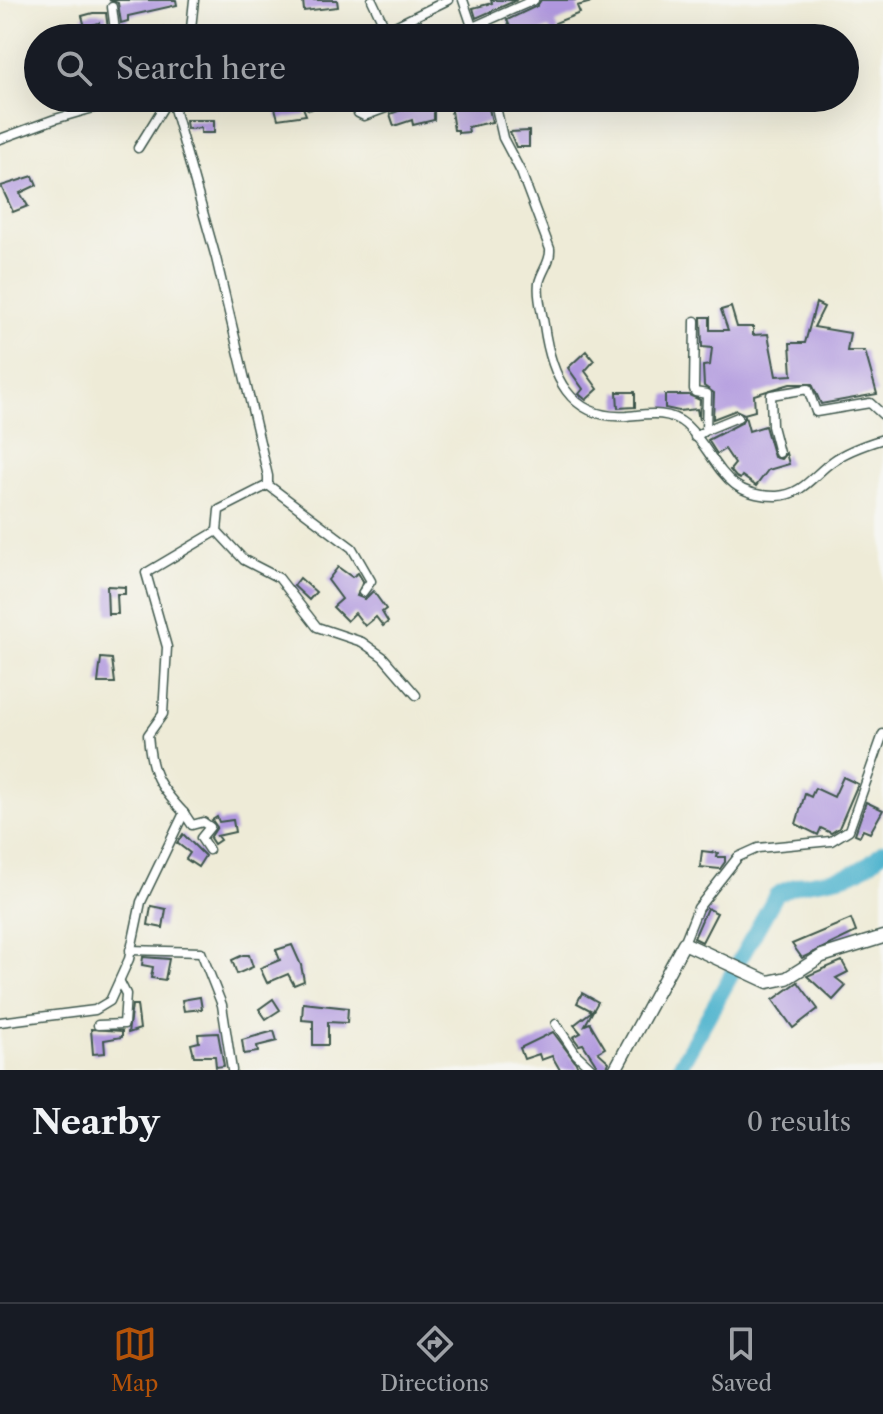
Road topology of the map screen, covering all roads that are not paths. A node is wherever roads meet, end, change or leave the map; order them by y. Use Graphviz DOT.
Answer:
graph roads {
  1 [pos="194,0"];
  2 [pos="372,0"];
  3 [pos="448,0"];
  4 [pos="463,0"];
  5 [pos="534,0"];
  6 [pos="112,7"];
  7 [pos="114,24"];
  8 [pos="191,24"];
  9 [pos="384,24"];
  10 [pos="406,24"];
  11 [pos="472,24"];
  12 [pos="480,24"];
  13 [pos="84,112"];
  14 [pos="161,112"];
  15 [pos="174,112"];
  16 [pos="497,112"];
  17 [pos="0,139"];
  18 [pos="138,148"];
  19 [pos="695,321"];
  20 [pos="883,415"];
  21 [pos="738,417"];
  22 [pos="706,430"];
  23 [pos="695,437"];
  24 [pos="883,439"];
  25 [pos="779,453"];
  26 [pos="268,485"];
  27 [pos="217,531"];
  28 [pos="363,592"];
  29 [pos="416,695"];
  30 [pos="883,734"];
  31 [pos="184,813"];
  32 [pos="209,850"];
  33 [pos="883,937"];
  34 [pos="684,943"];
  35 [pos="130,950"];
  36 [pos="120,982"];
  37 [pos="0,1022"];
  38 [pos="556,1024"];
  39 [pos="98,1025"];
  40 [pos="232,1070"];
  41 [pos="593,1070"];
  42 [pos="615,1070"];
  1 -- 8 [label="street"];
  2 -- 9 [label="street"];
  3 -- 10 [label="street"];
  4 -- 11 [label="street"];
  5 -- 12 [label="street"];
  6 -- 7 [label="street"];
  13 -- 17 [label="street"];
  14 -- 18 [label="street"];
  15 -- 26 [label="street"];
  16 -- 23 [label="street"];
  19 -- 22 [label="street"];
  20 -- 25 [label="street"];
  21 -- 22 [label="street"];
  22 -- 23 [label="street"];
  23 -- 24 [label="street"];
  26 -- 27 [label="street"];
  26 -- 28 [label="street"];
  27 -- 29 [label="street"];
  27 -- 31 [label="street"];
  30 -- 34 [label="street"];
  31 -- 32 [label="street"];
  31 -- 35 [label="street"];
  33 -- 34 [label="street"];
  34 -- 42 [label="street"];
  35 -- 36 [label="street"];
  35 -- 40 [label="street"];
  36 -- 37 [label="street"];
  36 -- 39 [label="street"];
  38 -- 41 [label="street"];
}
